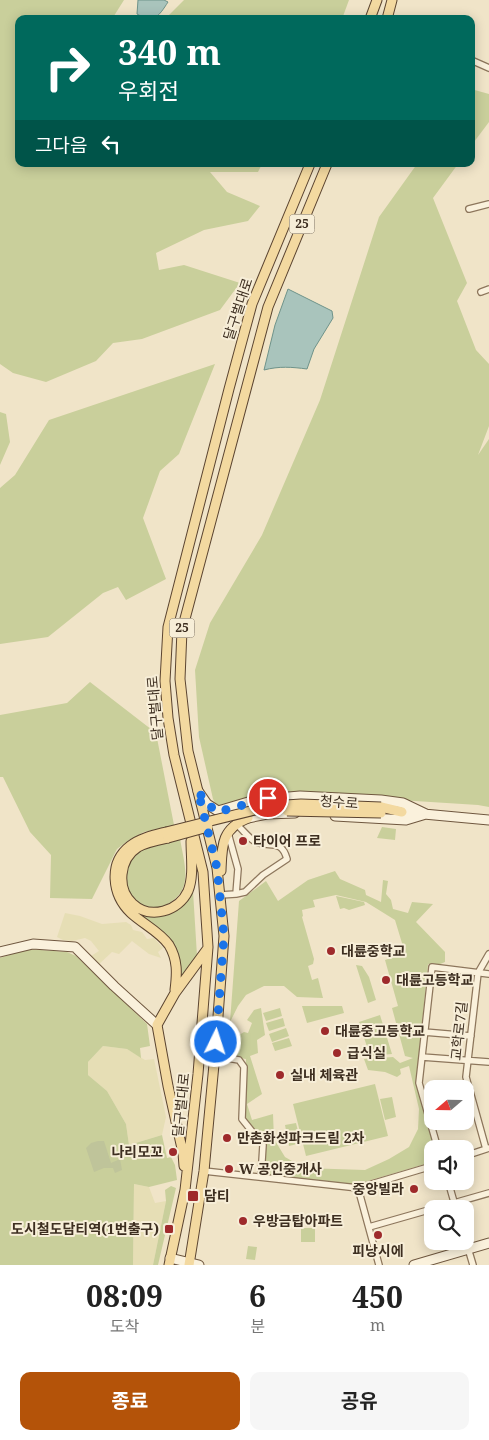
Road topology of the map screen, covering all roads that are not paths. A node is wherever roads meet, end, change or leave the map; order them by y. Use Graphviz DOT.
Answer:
graph roads {
  1 [pos="377,0"];
  2 [pos="392,0"];
  3 [pos="371,15"];
  4 [pos="387,15"];
  5 [pos="475,62"];
  6 [pos="489,68"];
  7 [pos="309,167"];
  8 [pos="326,167"];
  9 [pos="489,204"];
  10 [pos="468,209"];
  11 [pos="489,290"];
  12 [pos="480,292"];
  13 [pos="198,791"];
  14 [pos="381,807"];
  15 [pos="187,814"];
  16 [pos="426,814"];
  17 [pos="489,820"];
  18 [pos="236,824"];
  19 [pos="228,832"];
  20 [pos="167,835"];
  21 [pos="220,892"];
  22 [pos="236,894"];
  23 [pos="208,948"];
  24 [pos="0,952"];
  25 [pos="489,954"];
  26 [pos="478,973"];
  27 [pos="489,974"];
  28 [pos="174,993"];
  29 [pos="157,1025"];
  30 [pos="424,1032"];
  31 [pos="470,1036"];
  32 [pos="215,1056"];
  33 [pos="422,1057"];
  34 [pos="468,1060"];
  35 [pos="489,1062"];
  36 [pos="435,1140"];
  37 [pos="487,1148"];
  38 [pos="474,1153"];
  39 [pos="424,1168"];
  40 [pos="204,1171"];
  41 [pos="261,1177"];
  42 [pos="358,1188"];
  43 [pos="185,1190"];
  44 [pos="489,1193"];
  45 [pos="471,1200"];
  46 [pos="424,1212"];
  47 [pos="369,1227"];
  48 [pos="489,1243"];
  49 [pos="474,1247"];
  50 [pos="465,1250"];
  51 [pos="468,1250"];
  52 [pos="170,1262"];
  53 [pos="430,1263"];
  54 [pos="189,1264"];
  55 [pos="199,1265"];
  56 [pos="379,1265"];
  57 [pos="416,1265"];
  58 [pos="473,1265"];
  1 -- 3 [label="main road"];
  2 -- 4 [label="main road"];
  5 -- 6 [label="street"];
  7 -- 15 [label="main road, 달구벌대로 / 25"];
  8 -- 13 [label="main road, 달구벌대로 / 25"];
  9 -- 10 [label="street"];
  11 -- 12 [label="street"];
  13 -- 14 [label="main road, 청수로"];
  13 -- 21 [label="main road, 달구벌대로 / 25"];
  14 -- 16 [label="main road, 청수로"];
  14 -- 16 [label="main road, 청수로"];
  14 -- 20 [label="main road, bridge"];
  15 -- 20 [label="main road"];
  15 -- 23 [label="main road, 달구벌대로 / 25"];
  16 -- 17 [label="main road, 청수로"];
  16 -- 18 [label="main road, 청수로"];
  18 -- 19 [label="main road"];
  18 -- 22 [label="street"];
  19 -- 21 [label="main road"];
  19 -- 22 [label="street"];
  20 -- 28 [label="main road"];
  21 -- 22 [label="street"];
  21 -- 32 [label="main road, 달구벌대로 / 25"];
  23 -- 28 [label="main road"];
  23 -- 43 [label="main road, 달구벌대로 / 25"];
  24 -- 29 [label="main road"];
  25 -- 26 [label="street"];
  26 -- 27 [label="street"];
  26 -- 30 [label="street"];
  26 -- 31 [label="street, 교학로7길"];
  28 -- 29 [label="main road"];
  29 -- 43 [label="main road"];
  30 -- 31 [label="street"];
  30 -- 33 [label="street"];
  31 -- 34 [label="street, 교학로7길"];
  32 -- 40 [label="main road, 달구벌대로 / 25"];
  32 -- 41 [label="street"];
  33 -- 34 [label="street"];
  33 -- 36 [label="street"];
  34 -- 35 [label="street"];
  34 -- 37 [label="street, 교학로7길"];
  37 -- 38 [label="street"];
  39 -- 42 [label="street"];
  40 -- 41 [label="street"];
  40 -- 54 [label="main road, 달구벌대로 / 25"];
  41 -- 42 [label="street"];
  42 -- 47 [label="street"];
  43 -- 52 [label="main road, 달구벌대로 / 25"];
  44 -- 45 [label="street"];
  46 -- 47 [label="street"];
  47 -- 56 [label="street"];
  48 -- 49 [label="main road"];
  50 -- 53 [label="main road"];
  51 -- 58 [label="street"];
  52 -- 54 [label="main road"];
  53 -- 57 [label="main road"];
  54 -- 55 [label="main road"];
}
